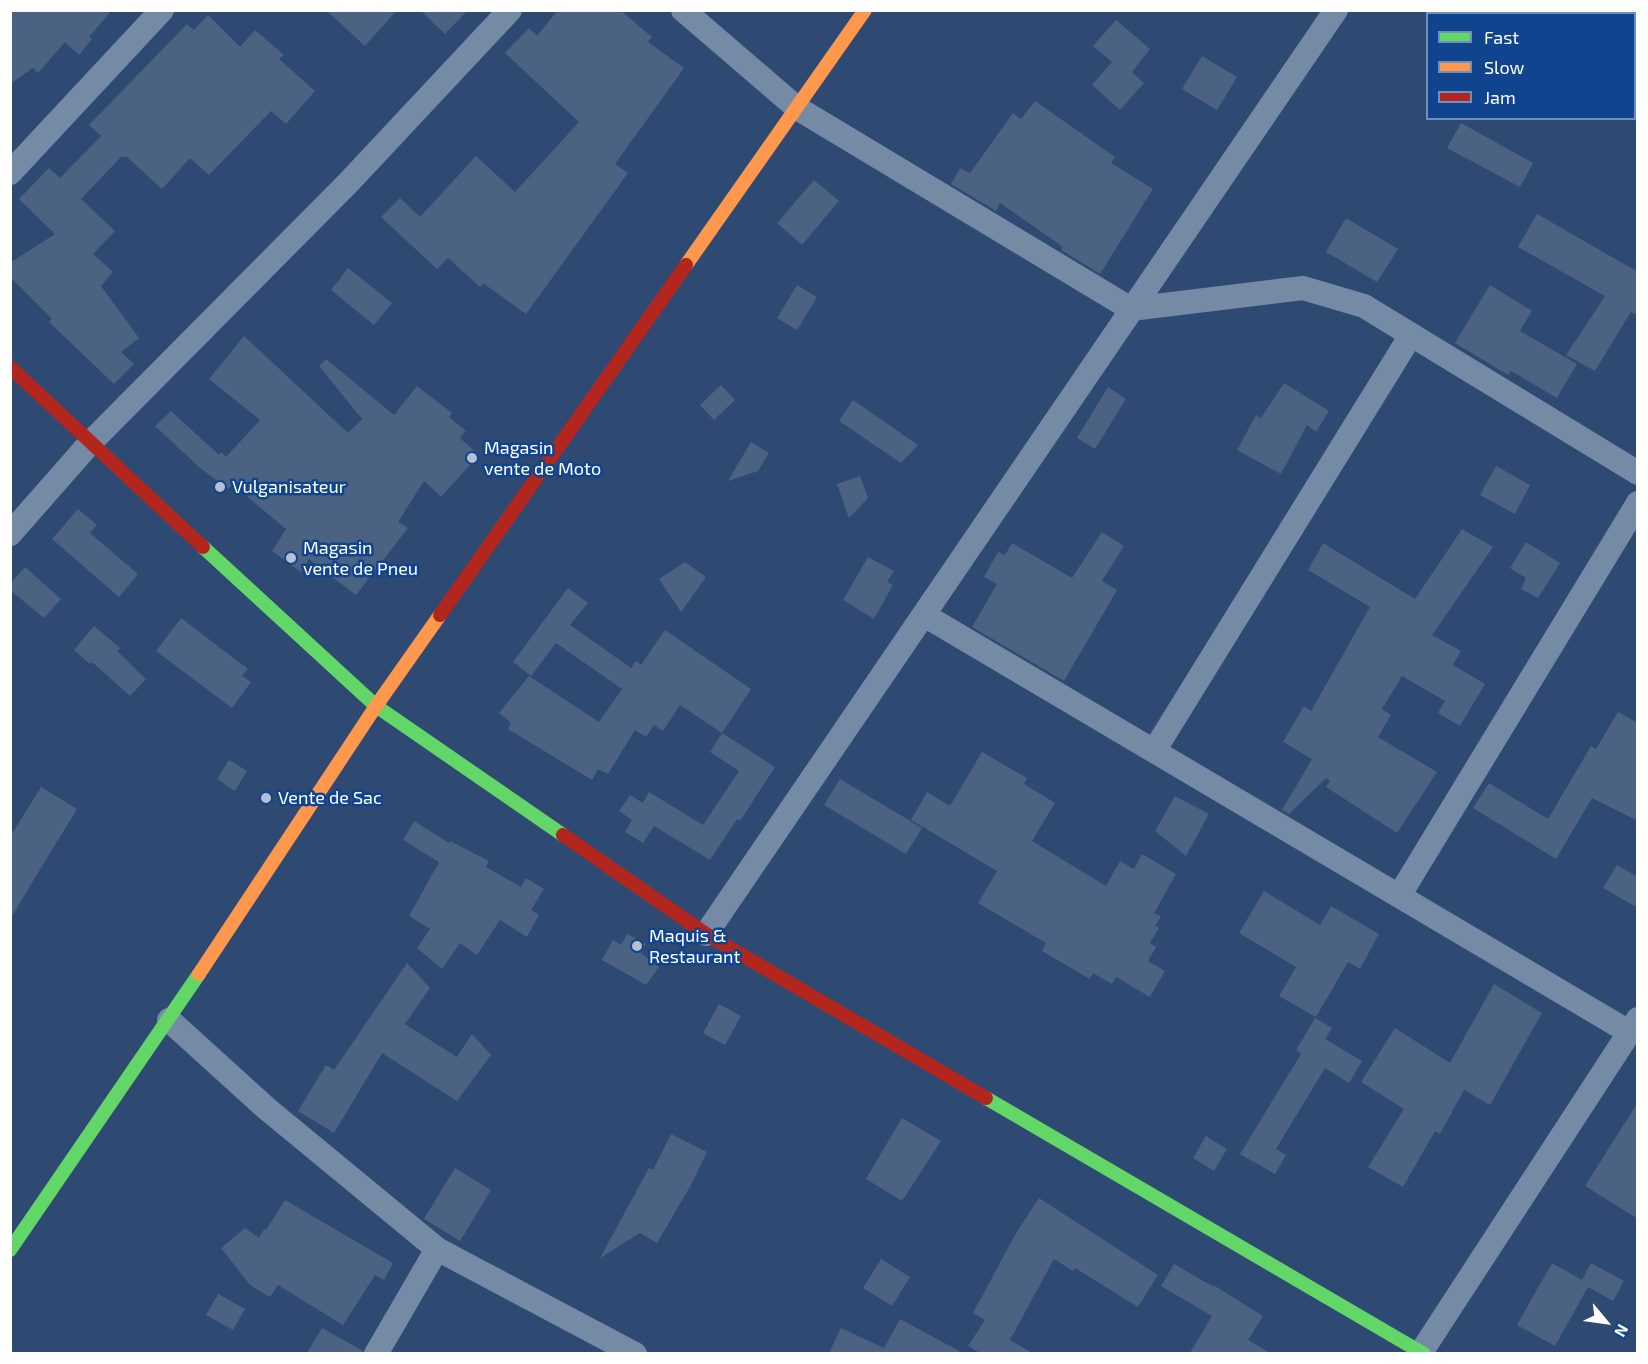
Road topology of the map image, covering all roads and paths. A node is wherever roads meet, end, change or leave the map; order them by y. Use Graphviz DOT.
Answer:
graph roads {
  1 [pos="162,10"];
  2 [pos="510,10"];
  3 [pos="683,10"];
  4 [pos="865,10"];
  5 [pos="1336,10"];
  6 [pos="797,108"];
  7 [pos="10,173"];
  8 [pos="1131,309"];
  9 [pos="1411,335"];
  10 [pos="10,367"];
  11 [pos="90,443"];
  12 [pos="1638,473"];
  13 [pos="1638,503"];
  14 [pos="10,534"];
  15 [pos="924,615"];
  16 [pos="376,706"];
  17 [pos="1154,751"];
  18 [pos="1399,896"];
  19 [pos="706,934"];
  20 [pos="169,1020"];
  21 [pos="1633,1026"];
  22 [pos="437,1249"];
  23 [pos="10,1250"];
  24 [pos="376,1353"];
  25 [pos="635,1353"];
  26 [pos="1421,1353"];
  1 -- 7 [label="street"];
  2 -- 11 [label="street"];
  3 -- 6 [label="street"];
  4 -- 6 [label="street"];
  5 -- 8 [label="street"];
  6 -- 8 [label="street"];
  6 -- 16 [label="street"];
  8 -- 9 [label="street"];
  8 -- 15 [label="street"];
  9 -- 12 [label="street"];
  9 -- 17 [label="street"];
  10 -- 11 [label="street"];
  11 -- 14 [label="street"];
  11 -- 16 [label="street"];
  13 -- 18 [label="street"];
  15 -- 17 [label="street"];
  15 -- 19 [label="street"];
  16 -- 19 [label="street"];
  16 -- 20 [label="street"];
  17 -- 18 [label="street"];
  18 -- 21 [label="street"];
  19 -- 26 [label="street"];
  20 -- 22 [label="street"];
  20 -- 23 [label="street"];
  21 -- 26 [label="street"];
  22 -- 24 [label="street"];
  22 -- 25 [label="street"];
}
